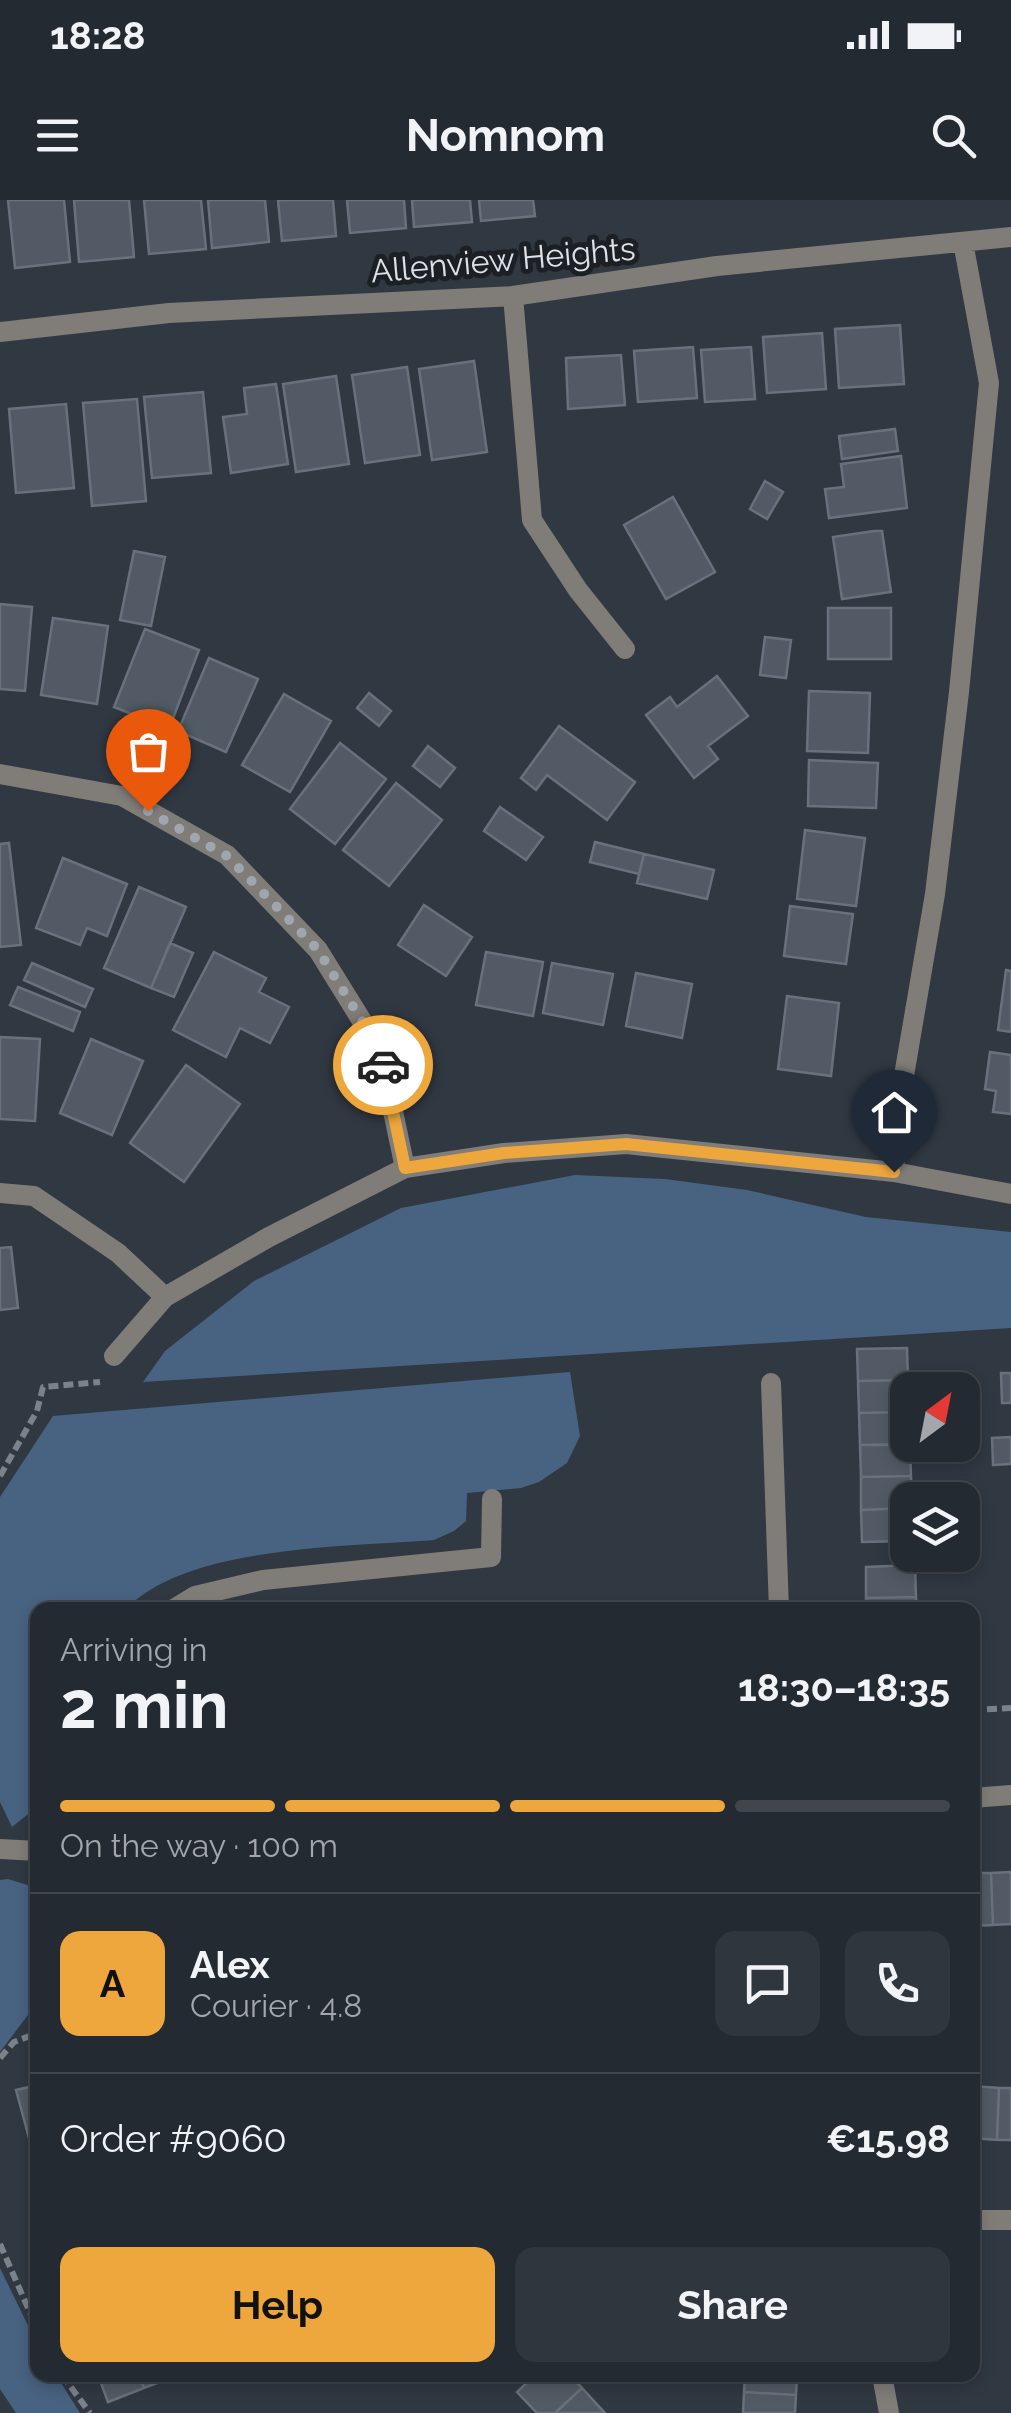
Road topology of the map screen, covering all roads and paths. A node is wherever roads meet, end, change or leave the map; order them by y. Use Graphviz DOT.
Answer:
graph roads {
  1 [pos="1011,237"];
  2 [pos="964,242"];
  3 [pos="514,296"];
  4 [pos="0,332"];
  5 [pos="625,649"];
  6 [pos="0,774"];
  7 [pos="405,1168"];
  8 [pos="894,1172"];
  9 [pos="0,1193"];
  10 [pos="1011,1194"];
  11 [pos="165,1296"];
  12 [pos="114,1356"];
  13 [pos="770,1384"];
  14 [pos="0,1476"];
  15 [pos="492,1499"];
  16 [pos="185,1602"];
  17 [pos="779,1602"];
  18 [pos="1011,1708"];
  19 [pos="980,1710"];
  20 [pos="1011,1795"];
  21 [pos="980,1797"];
  22 [pos="0,1849"];
  23 [pos="30,1851"];
  24 [pos="30,2036"];
  25 [pos="0,2058"];
  26 [pos="980,2220"];
  27 [pos="1011,2220"];
  28 [pos="0,2244"];
  29 [pos="30,2312"];
  30 [pos="67,2382"];
  31 [pos="883,2382"];
  32 [pos="90,2413"];
  33 [pos="889,2413"];
  1 -- 2 [label="street, Allenview Heights"];
  2 -- 3 [label="street, Allenview Heights"];
  2 -- 8 [label="street"];
  3 -- 4 [label="street, Allenview Heights"];
  3 -- 5 [label="street"];
  6 -- 7 [label="street"];
  7 -- 8 [label="street"];
  7 -- 11 [label="street"];
  8 -- 10 [label="street"];
  9 -- 11 [label="street"];
  11 -- 12 [label="street"];
  12 -- 14 [label="path"];
  13 -- 17 [label="street"];
  15 -- 16 [label="street"];
  18 -- 19 [label="path"];
  20 -- 21 [label="street"];
  22 -- 23 [label="street"];
  24 -- 25 [label="path"];
  26 -- 27 [label="street"];
  28 -- 29 [label="path"];
  30 -- 32 [label="path"];
  31 -- 33 [label="street"];
}
